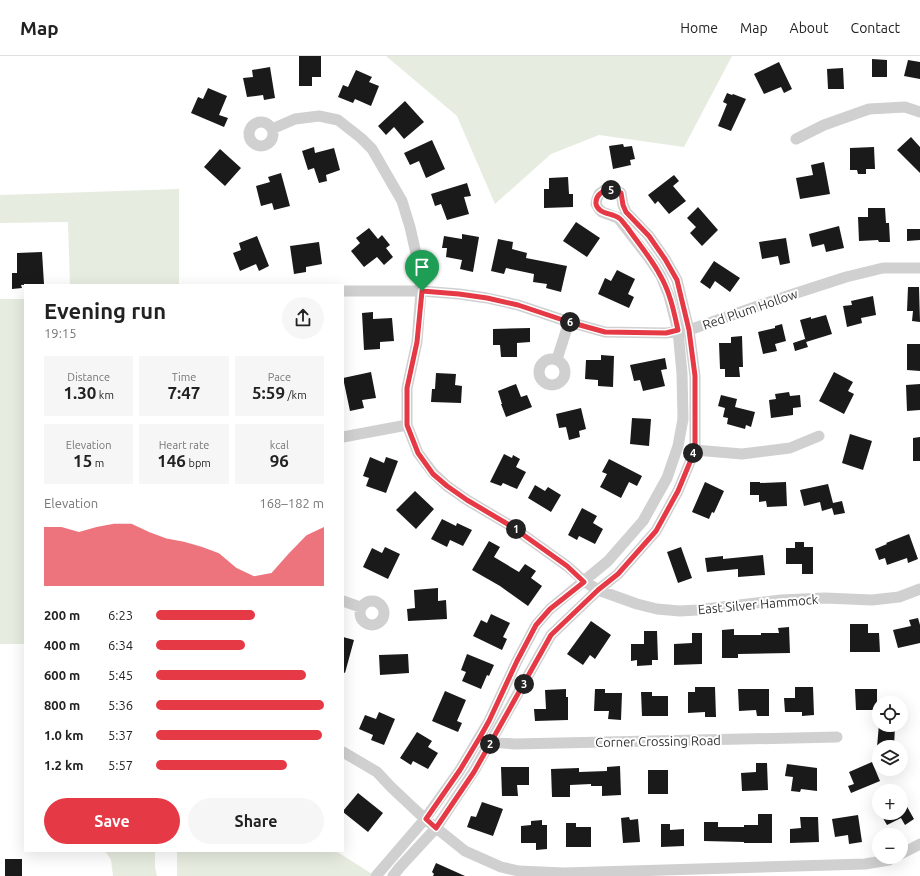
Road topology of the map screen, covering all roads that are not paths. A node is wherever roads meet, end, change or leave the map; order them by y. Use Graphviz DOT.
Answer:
graph roads {
  1 [pos="920,112"];
  2 [pos="272,129"];
  3 [pos="796,139"];
  4 [pos="920,268"];
  5 [pos="344,291"];
  6 [pos="422,291"];
  7 [pos="569,322"];
  8 [pos="684,330"];
  9 [pos="557,359"];
  10 [pos="407,425"];
  11 [pos="819,436"];
  12 [pos="344,437"];
  13 [pos="695,450"];
  14 [pos="584,582"];
  15 [pos="920,589"];
  16 [pos="598,590"];
  17 [pos="344,601"];
  18 [pos="360,607"];
  19 [pos="837,736"];
  20 [pos="480,737"];
  21 [pos="491,742"];
  22 [pos="344,753"];
  23 [pos="426,819"];
  24 [pos="436,828"];
  25 [pos="920,844"];
  26 [pos="908,850"];
  27 [pos="872,863"];
  28 [pos="376,876"];
  29 [pos="393,876"];
  1 -- 3 [label="street"];
  2 -- 6 [label="street"];
  4 -- 8 [label="street, Red Plum Hollow"];
  5 -- 6 [label="street, Red Plum Hollow"];
  6 -- 7 [label="street, Red Plum Hollow"];
  6 -- 10 [label="street"];
  7 -- 8 [label="street, Red Plum Hollow"];
  7 -- 9 [label="street"];
  8 -- 8 [label="street"];
  8 -- 13 [label="street"];
  8 -- 14 [label="street"];
  10 -- 12 [label="street"];
  10 -- 14 [label="street, East Silver Hammock"];
  11 -- 13 [label="street"];
  13 -- 16 [label="street"];
  14 -- 16 [label="street, East Silver Hammock"];
  14 -- 20 [label="street"];
  15 -- 16 [label="street, East Silver Hammock"];
  16 -- 21 [label="street"];
  17 -- 18 [label="street"];
  19 -- 21 [label="street, Corner Crossing Road"];
  20 -- 21 [label="street, Corner Crossing Road"];
  20 -- 23 [label="street"];
  21 -- 24 [label="street"];
  22 -- 23 [label="street"];
  23 -- 24 [label="street"];
  23 -- 28 [label="street"];
  24 -- 27 [label="street"];
  24 -- 29 [label="street"];
  25 -- 26 [label="street"];
}
